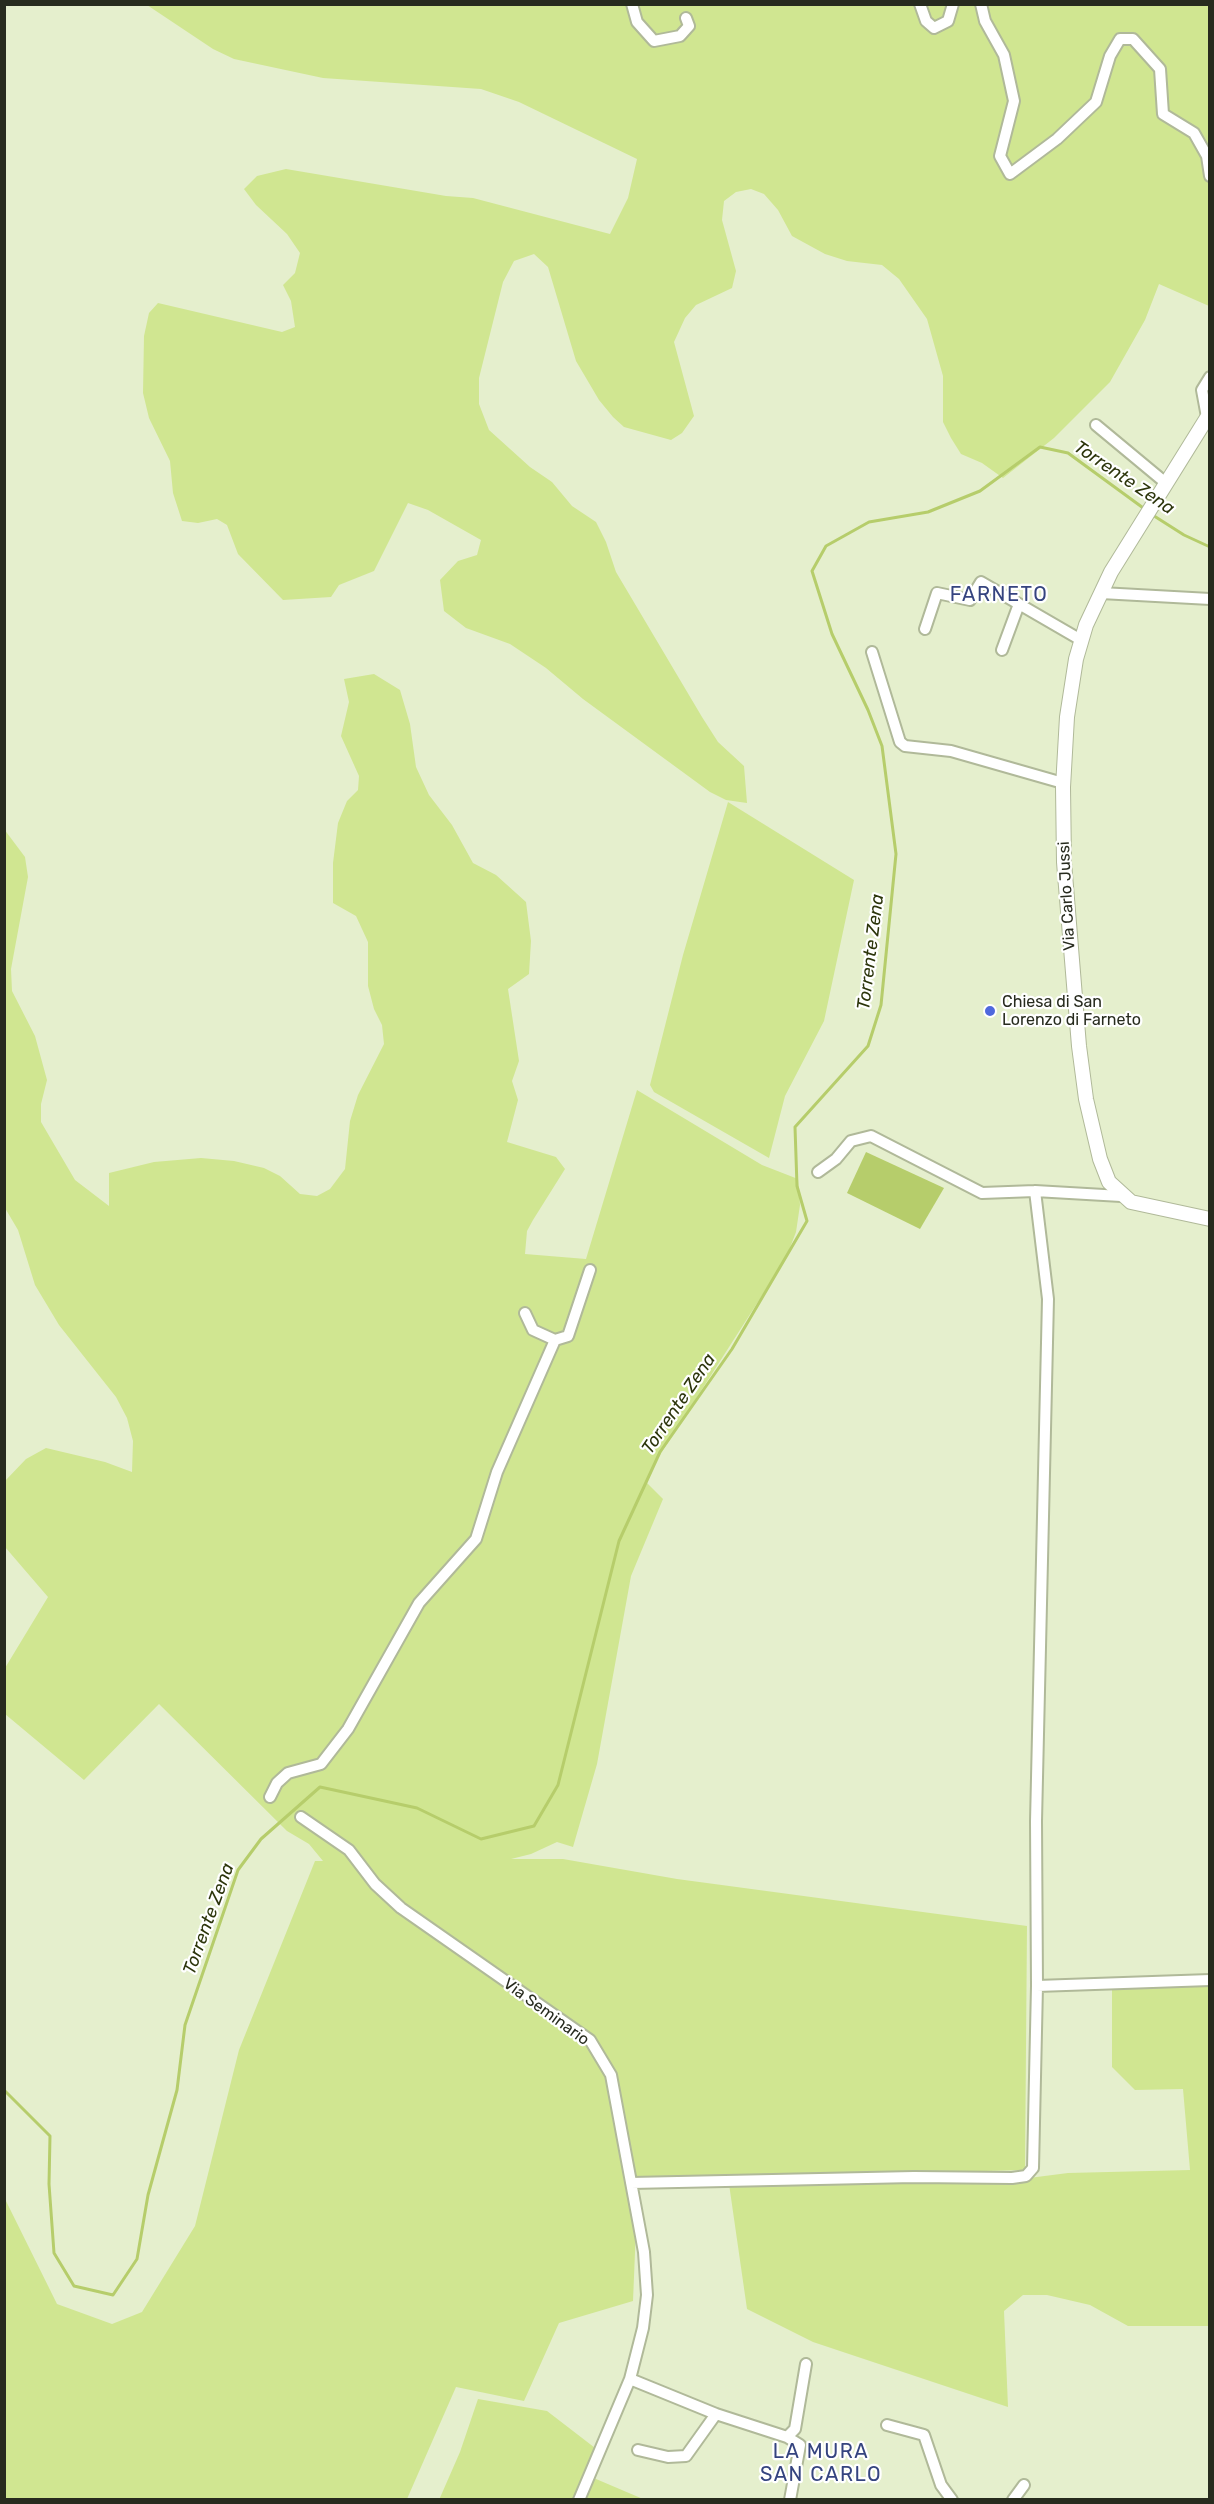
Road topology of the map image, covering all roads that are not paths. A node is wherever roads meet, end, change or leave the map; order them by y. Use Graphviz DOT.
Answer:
graph roads {
  1 [pos="632,4"];
  2 [pos="920,4"];
  3 [pos="953,4"];
  4 [pos="981,4"];
  5 [pos="686,18"];
  6 [pos="1209,176"];
  7 [pos="1209,377"];
  8 [pos="1208,415"];
  9 [pos="1096,425"];
  10 [pos="1161,478"];
  11 [pos="1101,593"];
  12 [pos="1209,599"];
  13 [pos="1019,604"];
  14 [pos="925,629"];
  15 [pos="1081,640"];
  16 [pos="1002,650"];
  17 [pos="872,652"];
  18 [pos="1063,783"];
  19 [pos="818,1173"];
  20 [pos="1035,1191"];
  21 [pos="1121,1196"];
  22 [pos="1209,1219"];
  23 [pos="590,1270"];
  24 [pos="525,1314"];
  25 [pos="555,1340"];
  26 [pos="270,1797"];
  27 [pos="301,1817"];
  28 [pos="1209,1980"];
  29 [pos="1037,1986"];
  30 [pos="631,2183"];
  31 [pos="806,2364"];
  32 [pos="630,2379"];
  33 [pos="716,2414"];
  34 [pos="887,2425"];
  35 [pos="787,2437"];
  36 [pos="638,2450"];
  37 [pos="1024,2485"];
  38 [pos="579,2499"];
  39 [pos="790,2499"];
  40 [pos="952,2499"];
  41 [pos="1013,2499"];
  1 -- 5 [label="street"];
  2 -- 3 [label="street"];
  4 -- 6 [label="street"];
  7 -- 8 [label="street"];
  8 -- 11 [label="street, Via Carlo Jussi"];
  9 -- 10 [label="street"];
  11 -- 12 [label="street"];
  11 -- 15 [label="street, Via Carlo Jussi"];
  13 -- 14 [label="street"];
  13 -- 15 [label="street"];
  13 -- 16 [label="street"];
  15 -- 18 [label="street, Via Carlo Jussi"];
  17 -- 18 [label="street"];
  18 -- 21 [label="street, Via Carlo Jussi"];
  19 -- 20 [label="street"];
  20 -- 21 [label="street"];
  20 -- 29 [label="street"];
  21 -- 22 [label="street"];
  23 -- 25 [label="street"];
  24 -- 25 [label="street"];
  25 -- 26 [label="street"];
  27 -- 30 [label="street, Via Seminario"];
  28 -- 29 [label="street"];
  29 -- 30 [label="street"];
  30 -- 32 [label="street, Via Seminario"];
  31 -- 35 [label="street"];
  32 -- 33 [label="street"];
  32 -- 38 [label="street, Via Seminario"];
  33 -- 35 [label="street"];
  33 -- 36 [label="street"];
  34 -- 40 [label="street"];
  35 -- 39 [label="street"];
  37 -- 41 [label="street"];
}
